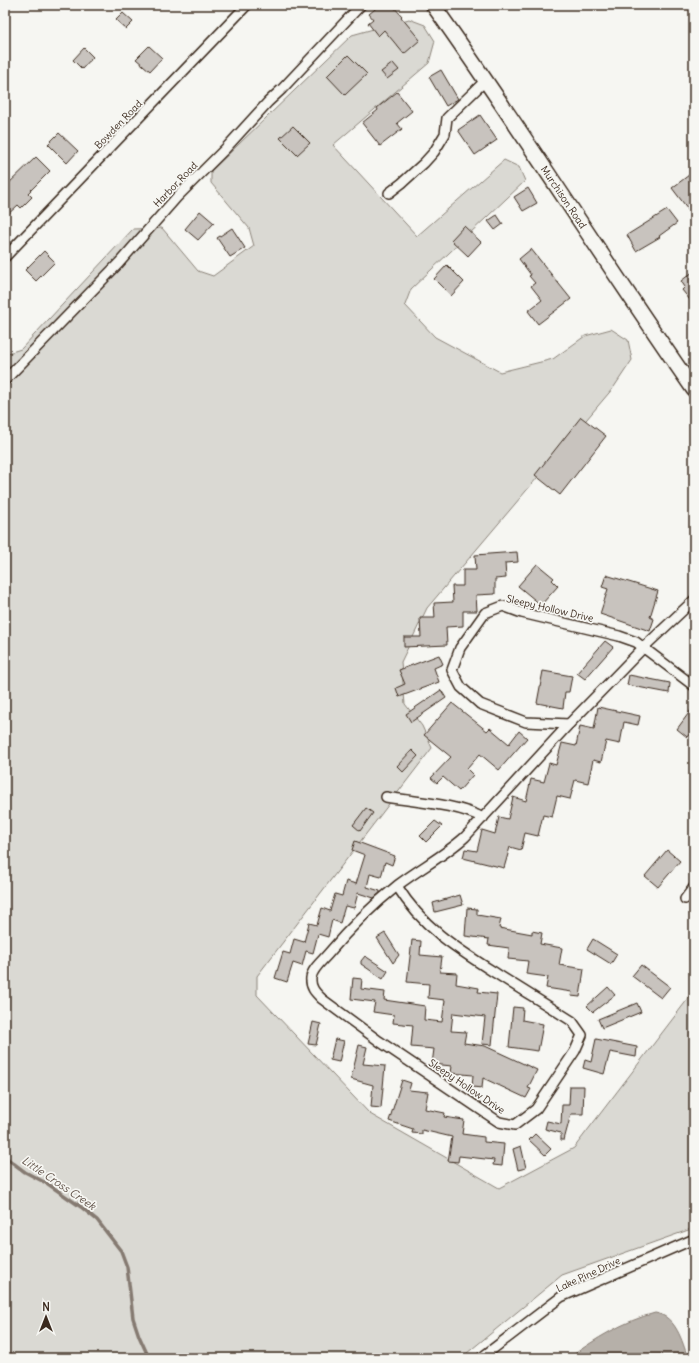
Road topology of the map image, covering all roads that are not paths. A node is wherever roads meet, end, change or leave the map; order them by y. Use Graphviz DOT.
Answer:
graph roads {
  1 [pos="246,5"];
  2 [pos="362,5"];
  3 [pos="433,5"];
  4 [pos="486,80"];
  5 [pos="389,193"];
  6 [pos="5,257"];
  7 [pos="5,380"];
  8 [pos="694,390"];
  9 [pos="694,600"];
  10 [pos="643,648"];
  11 [pos="694,686"];
  12 [pos="570,724"];
  13 [pos="386,797"];
  14 [pos="483,818"];
  15 [pos="397,886"];
  16 [pos="694,887"];
  17 [pos="685,899"];
  18 [pos="694,1239"];
  19 [pos="482,1358"];
  1 -- 6 [label="street, Bowden Road"];
  2 -- 7 [label="street, Harbor Road"];
  3 -- 4 [label="main road, Murchison Road"];
  4 -- 5 [label="street"];
  4 -- 8 [label="main road, Murchison Road"];
  9 -- 10 [label="street, Sleepy Hollow Drive"];
  10 -- 11 [label="street"];
  10 -- 12 [label="street, Sleepy Hollow Drive"];
  10 -- 12 [label="street, Sleepy Hollow Drive"];
  12 -- 14 [label="street, Sleepy Hollow Drive"];
  13 -- 14 [label="street"];
  14 -- 15 [label="street, Sleepy Hollow Drive"];
  15 -- 15 [label="street, Sleepy Hollow Drive"];
  16 -- 17 [label="street"];
  18 -- 19 [label="street, Lake Pine Drive"];
}
